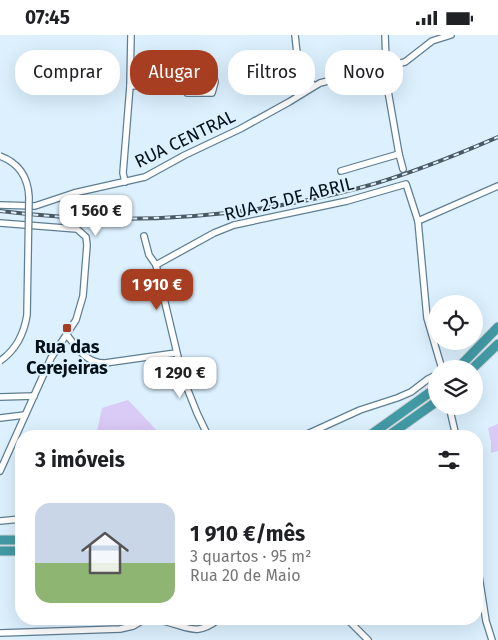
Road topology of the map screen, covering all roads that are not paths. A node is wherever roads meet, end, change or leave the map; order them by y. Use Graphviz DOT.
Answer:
graph roads {
  1 [pos="131,35"];
  2 [pos="295,35"];
  3 [pos="386,35"];
  4 [pos="451,35"];
  5 [pos="131,50"];
  6 [pos="297,50"];
  7 [pos="386,50"];
  8 [pos="403,63"];
  9 [pos="185,84"];
  10 [pos="130,85"];
  11 [pos="299,95"];
  12 [pos="389,95"];
  13 [pos="399,155"];
  14 [pos="0,156"];
  15 [pos="404,169"];
  16 [pos="341,171"];
  17 [pos="125,182"];
  18 [pos="498,186"];
  19 [pos="0,205"];
  20 [pos="418,221"];
  21 [pos="0,223"];
  22 [pos="144,236"];
  23 [pos="156,265"];
  24 [pos="498,327"];
  25 [pos="67,335"];
  26 [pos="498,344"];
  27 [pos="176,353"];
  28 [pos="439,360"];
  29 [pos="466,360"];
  30 [pos="481,360"];
  31 [pos="0,361"];
  32 [pos="428,379"];
  33 [pos="428,394"];
  34 [pos="34,396"];
  35 [pos="0,397"];
  36 [pos="428,408"];
  37 [pos="25,415"];
  38 [pos="451,415"];
  39 [pos="0,418"];
  40 [pos="18,430"];
  41 [pos="205,430"];
  42 [pos="315,430"];
  43 [pos="377,430"];
  44 [pos="396,430"];
  45 [pos="455,430"];
  46 [pos="15,437"];
  47 [pos="0,471"];
  48 [pos="15,520"];
  49 [pos="0,521"];
  50 [pos="0,540"];
  51 [pos="15,540"];
  52 [pos="0,551"];
  53 [pos="15,551"];
  54 [pos="483,602"];
  55 [pos="135,625"];
  56 [pos="178,625"];
  57 [pos="208,625"];
  58 [pos="353,625"];
  59 [pos="0,633"];
  60 [pos="368,640"];
  61 [pos="492,640"];
  1 -- 5 [label="street"];
  2 -- 6 [label="street"];
  3 -- 7 [label="street"];
  4 -- 8 [label="street, RUA CENTRAL"];
  9 -- 9 [label="street"];
  10 -- 17 [label="street"];
  11 -- 17 [label="street, RUA CENTRAL"];
  12 -- 13 [label="street"];
  13 -- 15 [label="street"];
  13 -- 16 [label="street"];
  14 -- 31 [label="street, bridge"];
  17 -- 19 [label="street, RUA CENTRAL"];
  18 -- 20 [label="street"];
  20 -- 23 [label="street, RUA 25 DE ABRIL"];
  20 -- 28 [label="street"];
  21 -- 25 [label="street"];
  22 -- 23 [label="street"];
  23 -- 27 [label="street"];
  24 -- 29 [label="highway"];
  25 -- 27 [label="street"];
  25 -- 34 [label="street"];
  26 -- 30 [label="highway"];
  27 -- 41 [label="street"];
  32 -- 42 [label="street"];
  33 -- 43 [label="highway"];
  34 -- 35 [label="street"];
  34 -- 37 [label="street"];
  36 -- 44 [label="highway"];
  37 -- 39 [label="street"];
  37 -- 40 [label="street"];
  38 -- 45 [label="street"];
  46 -- 47 [label="street"];
  48 -- 49 [label="street"];
  50 -- 51 [label="highway"];
  52 -- 53 [label="highway"];
  54 -- 61 [label="street"];
  55 -- 59 [label="street"];
  56 -- 57 [label="street"];
  58 -- 60 [label="street"];
}
